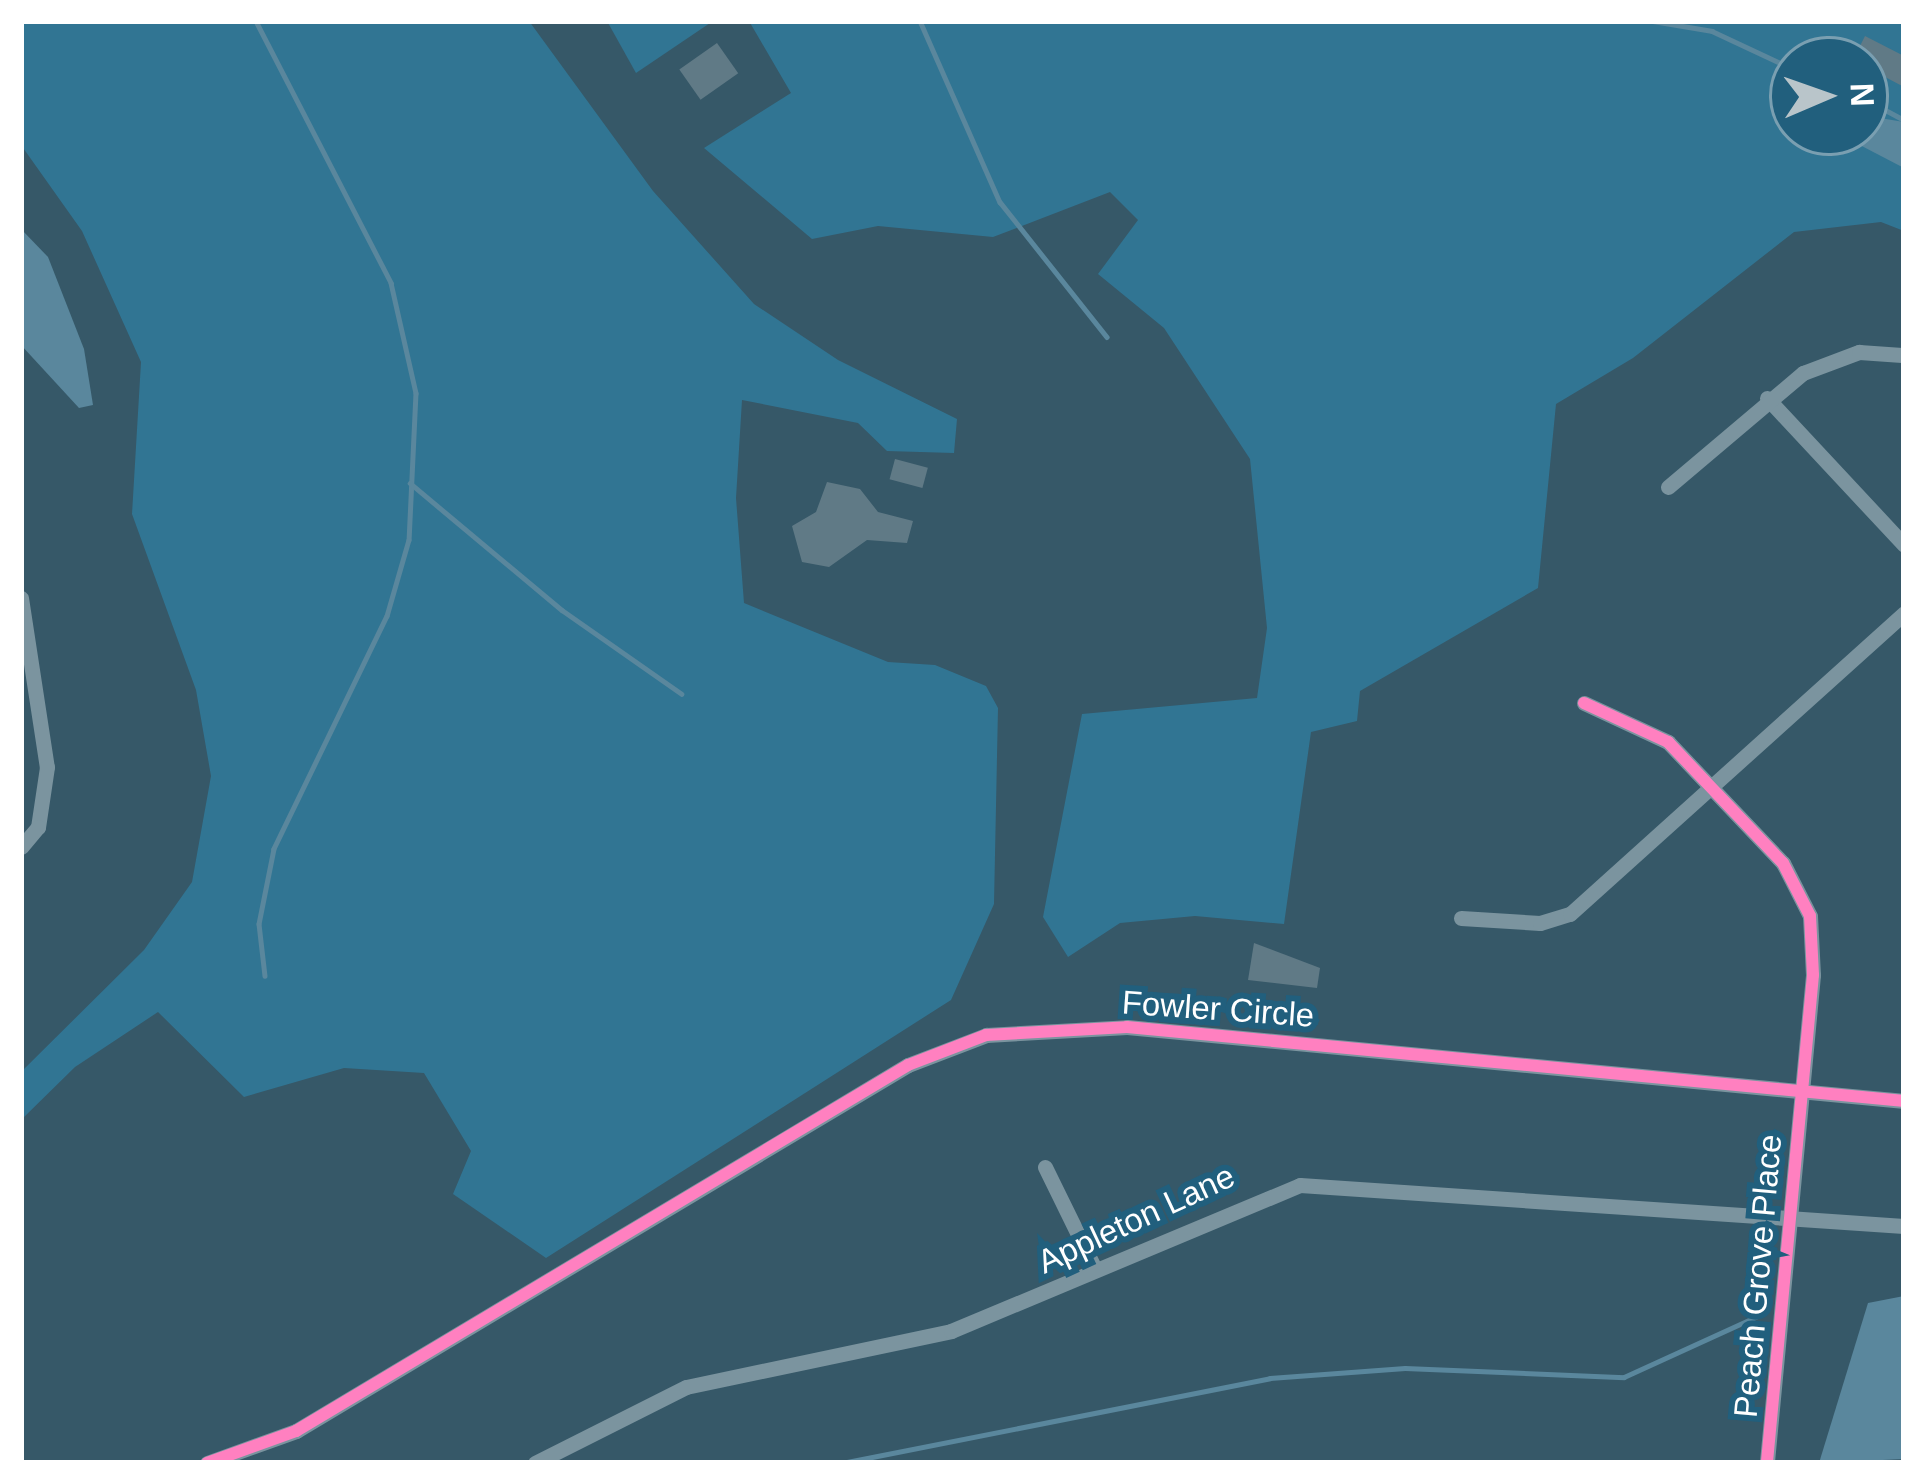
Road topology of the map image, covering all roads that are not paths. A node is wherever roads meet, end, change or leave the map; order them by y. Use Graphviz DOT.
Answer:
graph roads {
  1 [pos="1902,355"];
  2 [pos="1767,398"];
  3 [pos="1667,487"];
  4 [pos="1904,545"];
  5 [pos="21,598"];
  6 [pos="1904,613"];
  7 [pos="1585,704"];
  8 [pos="1714,788"];
  9 [pos="21,848"];
  10 [pos="1461,918"];
  11 [pos="1802,1093"];
  12 [pos="1904,1101"];
  13 [pos="1046,1167"];
  14 [pos="1791,1218"];
  15 [pos="1904,1226"];
  16 [pos="1095,1269"];
  17 [pos="227,1460"];
  18 [pos="207,1463"];
  19 [pos="535,1463"];
  20 [pos="1767,1463"];
  1 -- 2 [label="street"];
  2 -- 3 [label="street"];
  2 -- 4 [label="street"];
  5 -- 9 [label="street"];
  6 -- 8 [label="street"];
  7 -- 8 [label="street, Peach Grove Place"];
  8 -- 10 [label="street"];
  8 -- 11 [label="street, Peach Grove Place"];
  11 -- 12 [label="street, Fowler Circle"];
  11 -- 14 [label="street, Peach Grove Place"];
  11 -- 17 [label="street, Fowler Circle"];
  13 -- 16 [label="street"];
  14 -- 15 [label="street, Appleton Lane"];
  14 -- 16 [label="street, Appleton Lane"];
  14 -- 20 [label="street, Peach Grove Place"];
  16 -- 19 [label="street, Appleton Lane"];
  17 -- 18 [label="street, Fowler Circle"];
}
